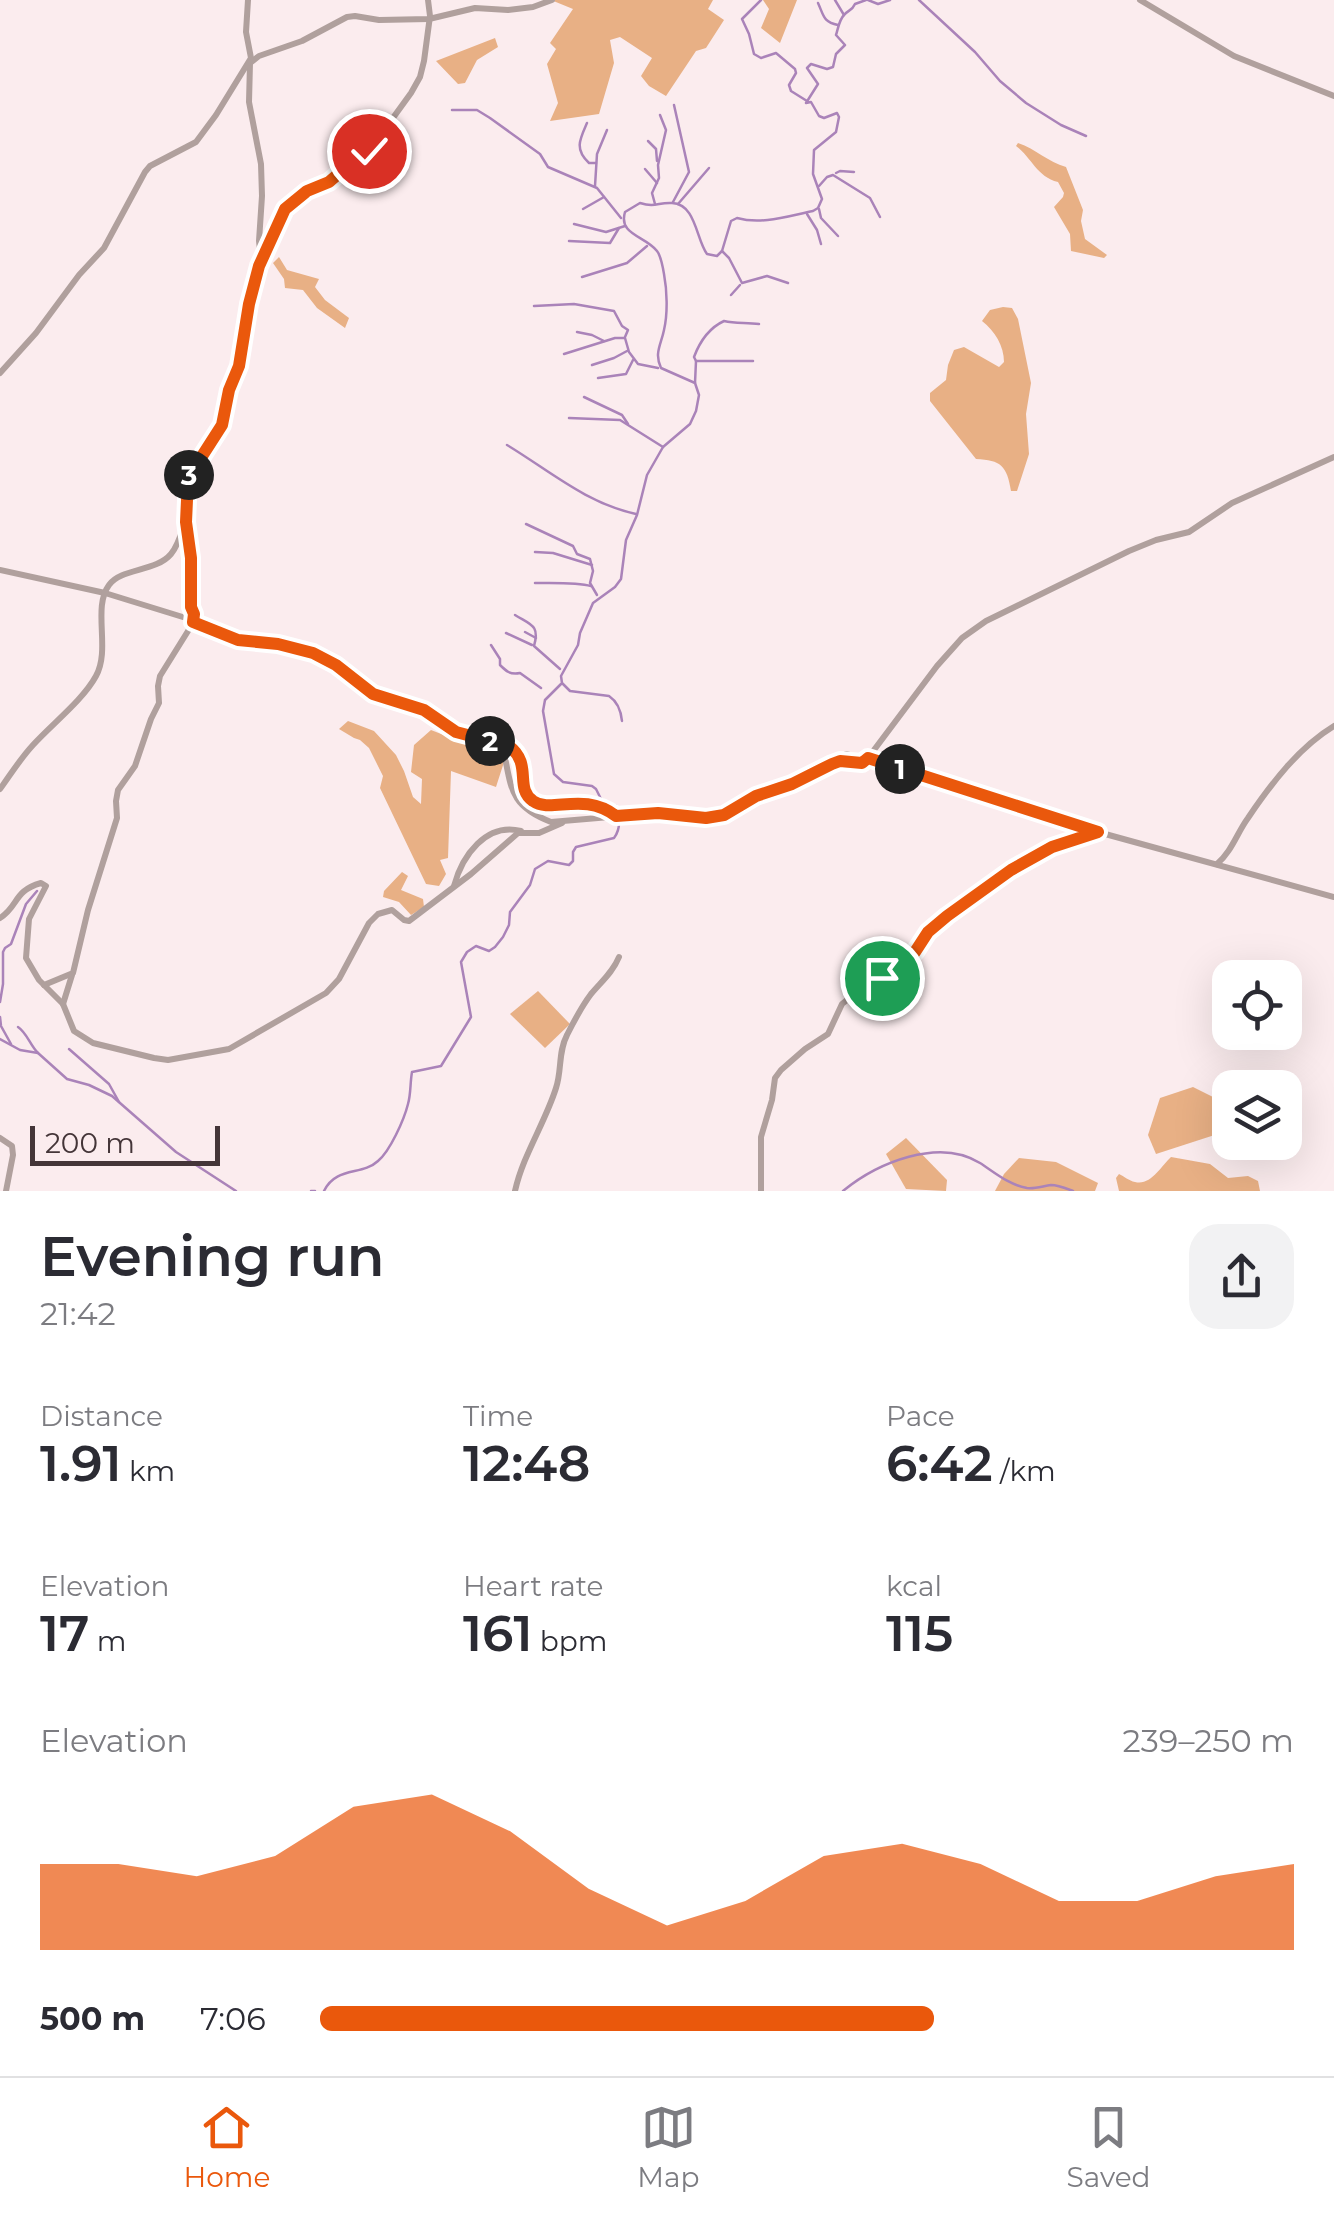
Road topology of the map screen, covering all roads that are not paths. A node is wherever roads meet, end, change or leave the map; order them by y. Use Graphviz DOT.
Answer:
graph roads {
  1 [pos="248,0"];
  2 [pos="428,0"];
  3 [pos="552,0"];
  4 [pos="1140,0"];
  5 [pos="430,19"];
  6 [pos="250,64"];
  7 [pos="1334,96"];
  8 [pos="262,260"];
  9 [pos="0,372"];
  10 [pos="1334,457"];
  11 [pos="186,522"];
  12 [pos="0,570"];
  13 [pos="104,593"];
  14 [pos="193,622"];
  15 [pos="1334,726"];
  16 [pos="502,744"];
  17 [pos="846,754"];
  18 [pos="868,758"];
  19 [pos="0,789"];
  20 [pos="616,816"];
  21 [pos="566,822"];
  22 [pos="524,832"];
  23 [pos="1098,832"];
  24 [pos="1216,864"];
  25 [pos="453,887"];
  26 [pos="1334,897"];
  27 [pos="0,918"];
  28 [pos="620,957"];
  29 [pos="73,974"];
  30 [pos="44,985"];
  31 [pos="63,1004"];
  32 [pos="0,1138"];
  33 [pos="6,1191"];
  34 [pos="516,1191"];
  35 [pos="761,1191"];
  1 -- 6 [label="street"];
  2 -- 5 [label="street"];
  3 -- 5 [label="street"];
  4 -- 7 [label="street"];
  5 -- 6 [label="street"];
  5 -- 8 [label="street"];
  6 -- 8 [label="street"];
  6 -- 9 [label="street"];
  8 -- 11 [label="street"];
  10 -- 18 [label="street"];
  11 -- 13 [label="street"];
  11 -- 14 [label="street"];
  12 -- 13 [label="street"];
  13 -- 14 [label="street"];
  13 -- 19 [label="street"];
  14 -- 16 [label="street"];
  14 -- 29 [label="street"];
  15 -- 24 [label="street"];
  16 -- 20 [label="street"];
  16 -- 21 [label="street"];
  17 -- 18 [label="street"];
  18 -- 20 [label="street"];
  18 -- 23 [label="street"];
  20 -- 21 [label="street"];
  21 -- 22 [label="street"];
  22 -- 25 [label="street"];
  22 -- 25 [label="street"];
  23 -- 24 [label="street"];
  23 -- 35 [label="street"];
  24 -- 26 [label="street"];
  25 -- 31 [label="street"];
  27 -- 30 [label="street"];
  28 -- 34 [label="street"];
  29 -- 30 [label="street"];
  29 -- 31 [label="street"];
  30 -- 31 [label="street"];
  32 -- 33 [label="street"];
}
